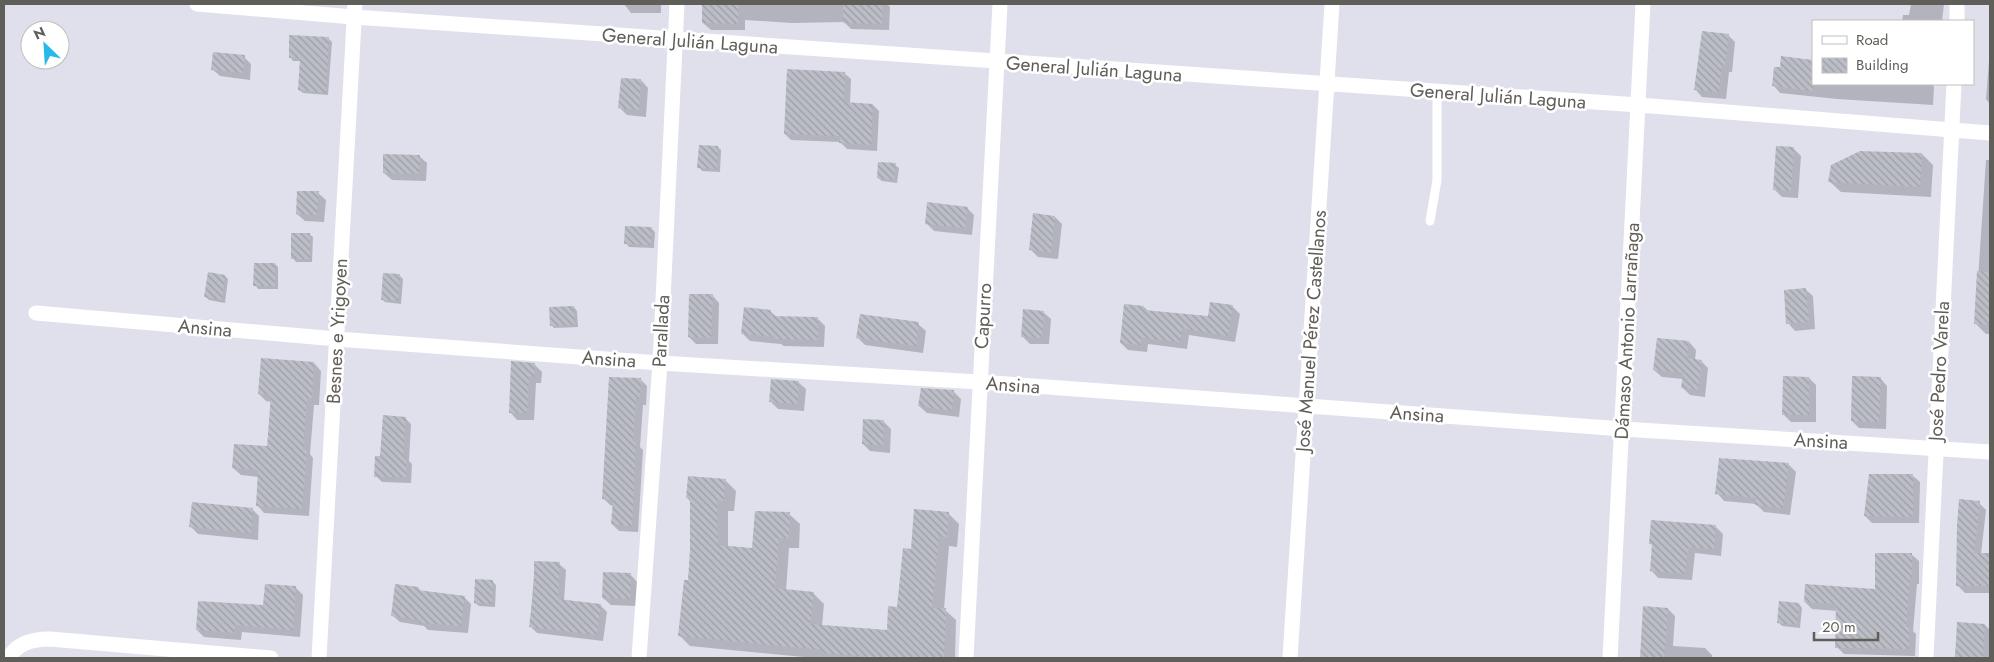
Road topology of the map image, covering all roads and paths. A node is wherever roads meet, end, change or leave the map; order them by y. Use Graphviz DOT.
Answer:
graph roads {
  1 [pos="197,4"];
  2 [pos="678,4"];
  3 [pos="1000,4"];
  4 [pos="1332,4"];
  5 [pos="1643,4"];
  6 [pos="1957,4"];
  7 [pos="354,10"];
  8 [pos="1956,20"];
  9 [pos="676,40"];
  10 [pos="997,62"];
  11 [pos="1326,85"];
  12 [pos="1954,85"];
  13 [pos="1437,92"];
  14 [pos="1638,105"];
  15 [pos="1952,129"];
  16 [pos="1990,133"];
  17 [pos="1430,221"];
  18 [pos="36,313"];
  19 [pos="337,339"];
  20 [pos="660,363"];
  21 [pos="979,382"];
  22 [pos="1306,405"];
  23 [pos="1623,429"];
  24 [pos="1935,448"];
  25 [pos="1990,452"];
  26 [pos="9,658"];
  27 [pos="271,658"];
  28 [pos="319,658"];
  29 [pos="640,658"];
  30 [pos="966,658"];
  31 [pos="1290,658"];
  32 [pos="1610,658"];
  33 [pos="1926,658"];
  1 -- 7 [label="street, General Julián Laguna"];
  2 -- 9 [label="street, Parallada"];
  3 -- 10 [label="street, Capurro"];
  4 -- 11 [label="street, José Manuel Pérez Castellanos"];
  5 -- 14 [label="street, Dámaso Antonio Larrañaga"];
  6 -- 8 [label="street"];
  7 -- 9 [label="street, General Julián Laguna"];
  7 -- 19 [label="street, Besnes e Yrigoyen"];
  9 -- 10 [label="street, General Julián Laguna"];
  9 -- 20 [label="street, Parallada"];
  10 -- 11 [label="street, General Julián Laguna"];
  10 -- 21 [label="street, Capurro"];
  11 -- 13 [label="street, General Julián Laguna"];
  11 -- 22 [label="street, José Manuel Pérez Castellanos"];
  12 -- 15 [label="street, José Pedro Varela"];
  13 -- 14 [label="street, General Julián Laguna"];
  13 -- 17 [label="lane"];
  14 -- 15 [label="street, General Julián Laguna"];
  14 -- 23 [label="street, Dámaso Antonio Larrañaga"];
  15 -- 16 [label="street, General Julián Laguna"];
  15 -- 24 [label="street, José Pedro Varela"];
  18 -- 19 [label="street, Ansina"];
  19 -- 20 [label="street, Ansina"];
  19 -- 28 [label="street, Besnes e Yrigoyen"];
  20 -- 21 [label="street, Ansina"];
  20 -- 29 [label="street, Parallada"];
  21 -- 22 [label="street, Ansina"];
  21 -- 30 [label="street, Capurro"];
  22 -- 23 [label="street, Ansina"];
  22 -- 31 [label="street, José Manuel Pérez Castellanos"];
  23 -- 24 [label="street, Ansina"];
  23 -- 32 [label="street, Dámaso Antonio Larrañaga"];
  24 -- 25 [label="street, Ansina"];
  24 -- 33 [label="street, José Pedro Varela"];
  26 -- 27 [label="street"];
}
